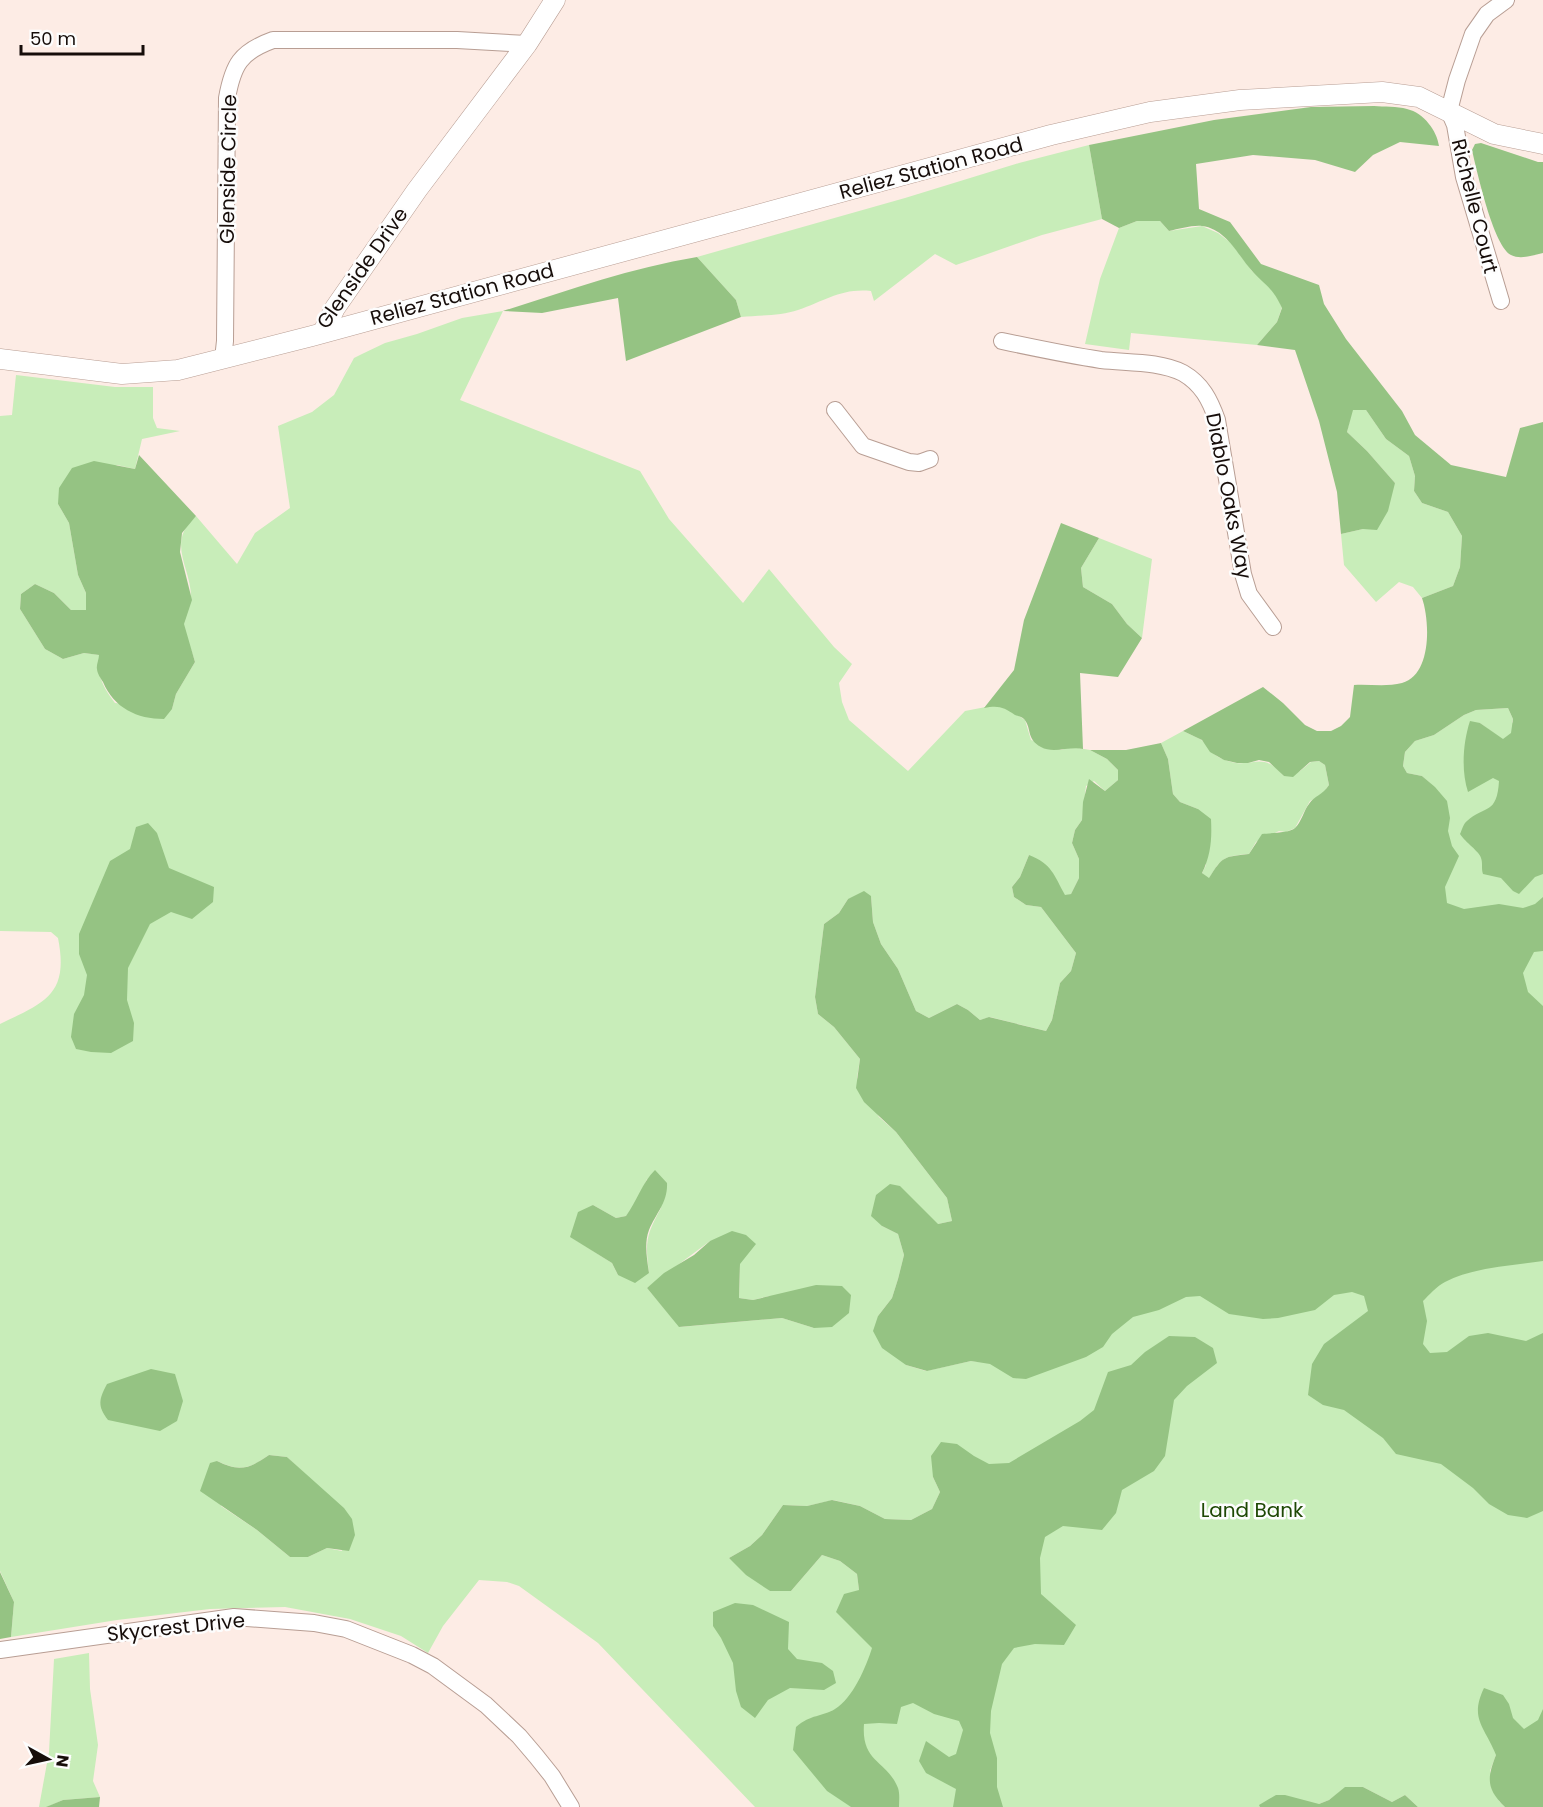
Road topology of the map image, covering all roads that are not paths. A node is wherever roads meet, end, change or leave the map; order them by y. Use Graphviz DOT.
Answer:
graph roads {
  1 [pos="555,0"];
  2 [pos="1506,0"];
  3 [pos="527,44"];
  4 [pos="1449,111"];
  5 [pos="1543,144"];
  6 [pos="1501,301"];
  7 [pos="322,332"];
  8 [pos="1002,341"];
  9 [pos="0,359"];
  10 [pos="223,359"];
  11 [pos="836,410"];
  12 [pos="930,459"];
  13 [pos="1273,627"];
  14 [pos="0,1650"];
  15 [pos="571,1807"];
  1 -- 3 [label="street, Glenside Drive"];
  2 -- 4 [label="street"];
  3 -- 7 [label="street, Glenside Drive"];
  3 -- 10 [label="street, Glenside Circle"];
  4 -- 5 [label="street, Reliez Station Road"];
  4 -- 6 [label="street, Richelle Court"];
  4 -- 7 [label="street, Reliez Station Road"];
  7 -- 10 [label="street, Glenside Drive"];
  8 -- 13 [label="street, Diablo Oaks Way"];
  9 -- 10 [label="street, Glenside Drive"];
  11 -- 12 [label="street"];
  14 -- 15 [label="street, Skycrest Drive"];
}
